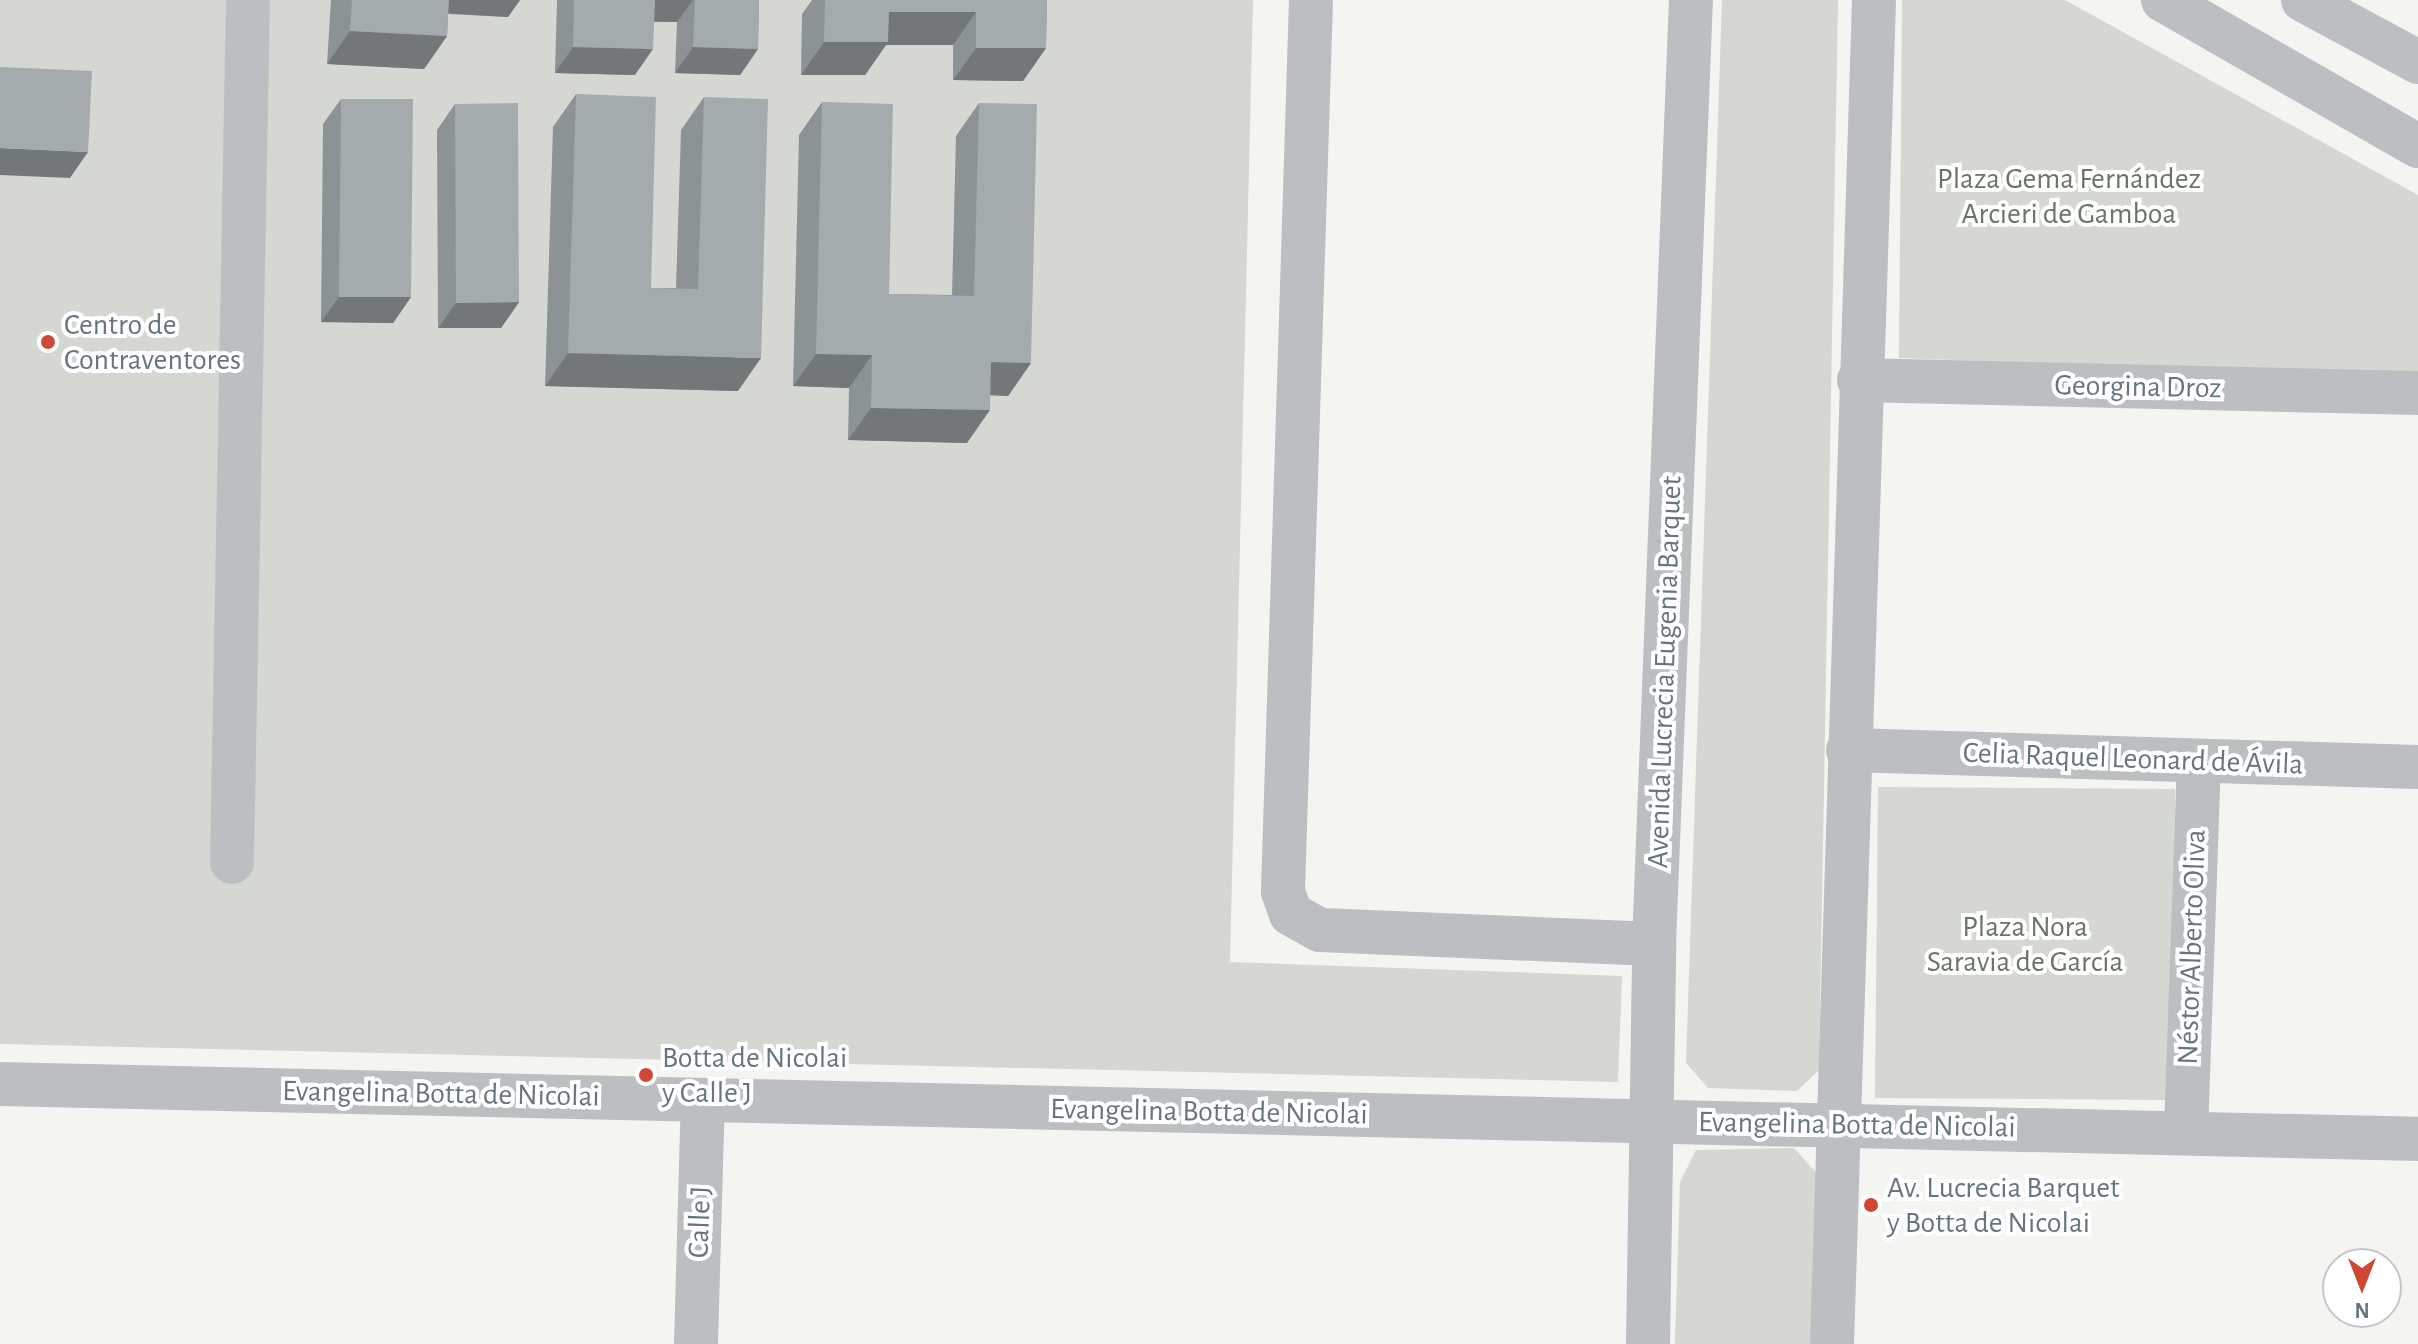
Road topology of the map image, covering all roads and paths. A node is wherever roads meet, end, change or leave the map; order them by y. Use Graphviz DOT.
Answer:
graph roads {
  1 [pos="248,0"];
  2 [pos="1311,0"];
  3 [pos="1691,0"];
  4 [pos="1874,0"];
  5 [pos="2163,0"];
  6 [pos="2303,0"];
  7 [pos="2418,62"];
  8 [pos="2418,146"];
  9 [pos="1859,380"];
  10 [pos="2418,393"];
  11 [pos="1848,750"];
  12 [pos="2199,762"];
  13 [pos="2418,767"];
  14 [pos="232,862"];
  15 [pos="1654,944"];
  16 [pos="0,1084"];
  17 [pos="703,1100"];
  18 [pos="1651,1122"];
  19 [pos="1837,1123"];
  20 [pos="2186,1132"];
  21 [pos="2418,1139"];
  22 [pos="696,1344"];
  23 [pos="1648,1344"];
  24 [pos="1832,1344"];
  1 -- 14 [label="street"];
  2 -- 15 [label="street"];
  3 -- 15 [label="street, Avenida Lucrecia Eugenia Barquet"];
  4 -- 9 [label="street"];
  5 -- 8 [label="street"];
  6 -- 7 [label="street"];
  9 -- 10 [label="street, Georgina Droz"];
  9 -- 11 [label="street"];
  11 -- 12 [label="street, Celia Raquel Leonard de Ávila"];
  11 -- 19 [label="street"];
  12 -- 13 [label="street, Celia Raquel Leonard de Ávila"];
  12 -- 20 [label="street, Néstor Alberto Oliva"];
  15 -- 18 [label="street, Avenida Lucrecia Eugenia Barquet"];
  16 -- 17 [label="street, Evangelina Botta de Nicolai"];
  17 -- 18 [label="street, Evangelina Botta de Nicolai"];
  17 -- 22 [label="street, Calle J"];
  18 -- 19 [label="street, Evangelina Botta de Nicolai"];
  18 -- 23 [label="street, Avenida Lucrecia Eugenia Barquet"];
  19 -- 20 [label="street, Evangelina Botta de Nicolai"];
  19 -- 24 [label="street"];
  20 -- 21 [label="street, Evangelina Botta de Nicolai"];
}
